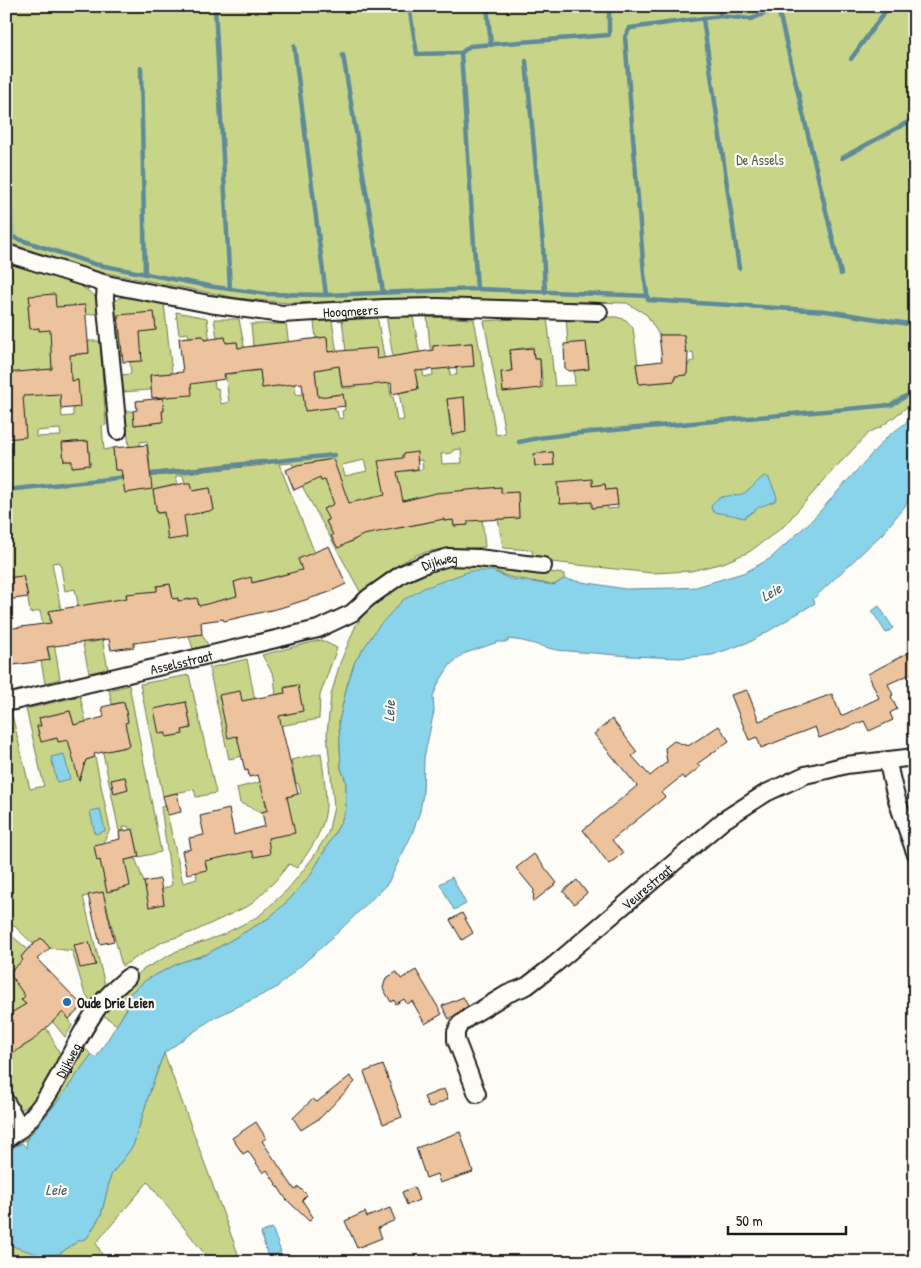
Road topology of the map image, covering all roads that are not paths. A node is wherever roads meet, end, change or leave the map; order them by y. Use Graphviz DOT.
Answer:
graph roads {
  1 [pos="6,253"];
  2 [pos="106,284"];
  3 [pos="599,312"];
  4 [pos="118,431"];
  5 [pos="543,566"];
  6 [pos="352,613"];
  7 [pos="6,703"];
  8 [pos="915,757"];
  9 [pos="888,761"];
  10 [pos="915,852"];
  11 [pos="128,977"];
  12 [pos="477,1094"];
  13 [pos="6,1102"];
  14 [pos="21,1129"];
  15 [pos="6,1140"];
  1 -- 2 [label="street, Hoogmeers"];
  2 -- 3 [label="street, Hoogmeers"];
  2 -- 4 [label="street"];
  5 -- 6 [label="street, Dijkweg"];
  6 -- 7 [label="street, Asselsstraat"];
  8 -- 9 [label="street, Veurestraat"];
  9 -- 10 [label="street"];
  9 -- 12 [label="street, Veurestraat"];
  11 -- 14 [label="street, Dijkweg"];
  13 -- 14 [label="street"];
  14 -- 15 [label="street, Dijkweg"];
}
